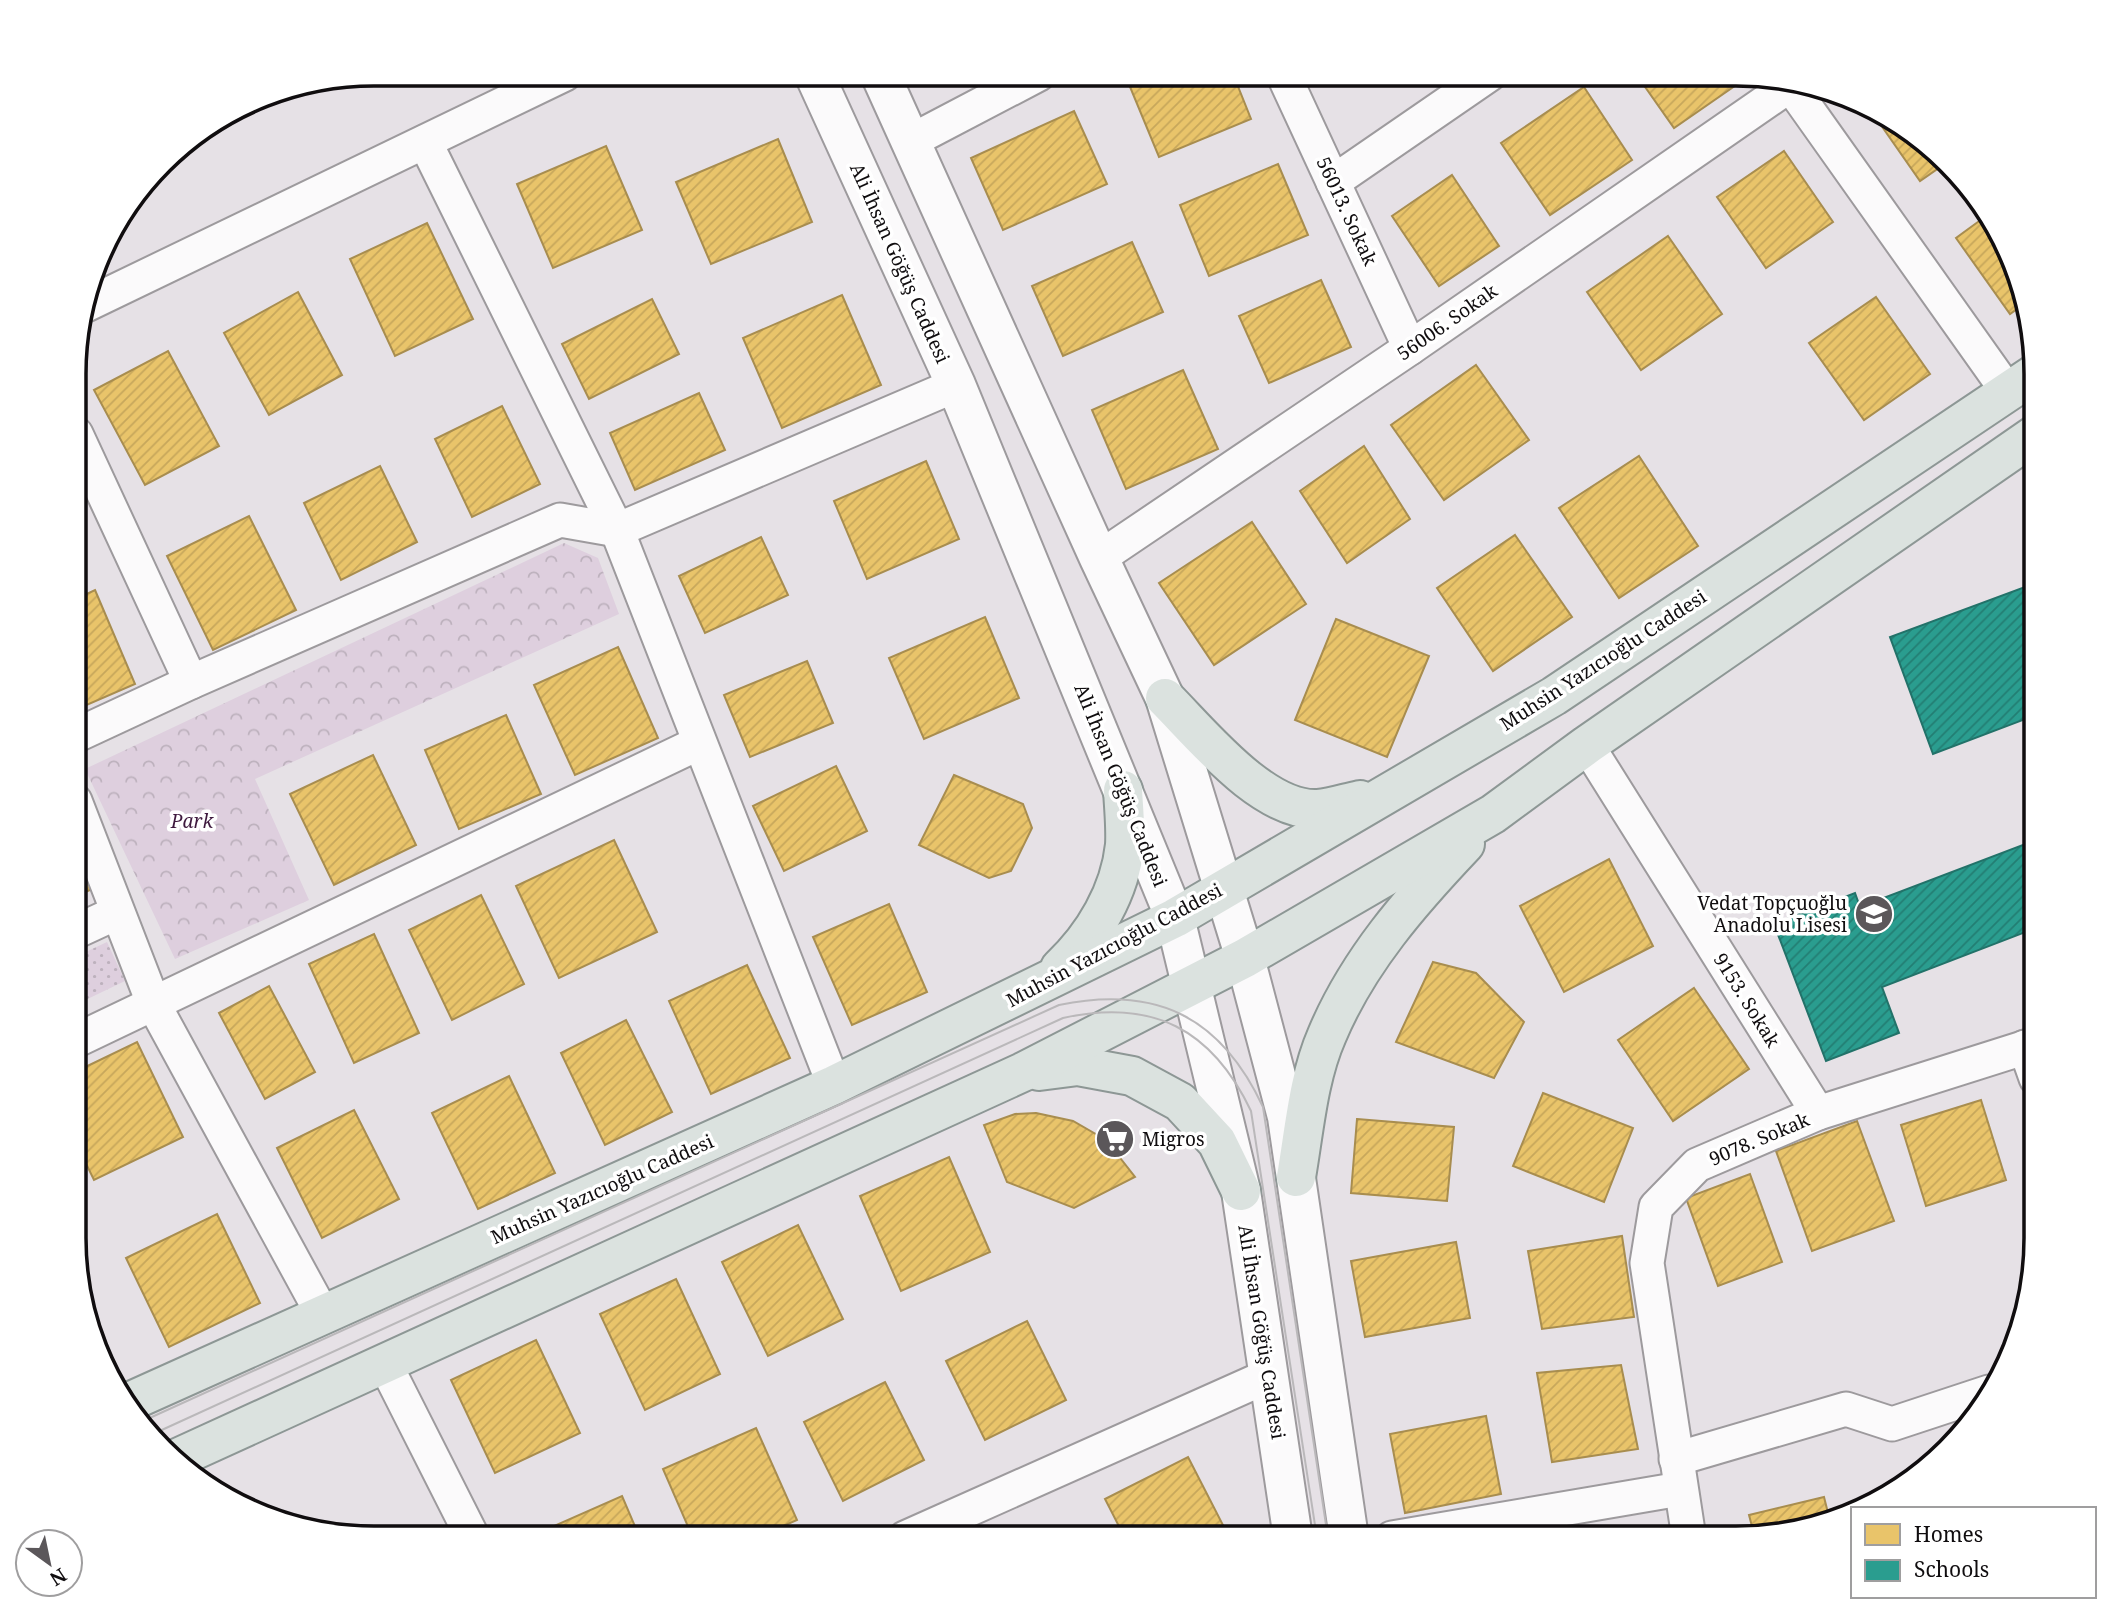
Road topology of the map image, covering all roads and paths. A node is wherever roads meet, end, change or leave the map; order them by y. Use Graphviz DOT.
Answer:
graph roads {
  1 [pos="540,86"];
  2 [pos="819,86"];
  3 [pos="886,86"];
  4 [pos="1016,86"];
  5 [pos="1289,86"];
  6 [pos="1473,86"];
  7 [pos="1781,89"];
  8 [pos="1797,92"];
  9 [pos="911,141"];
  10 [pos="425,142"];
  11 [pos="1333,182"];
  12 [pos="96,300"];
  13 [pos="1410,348"];
  14 [pos="2022,383"];
  15 [pos="956,385"];
  16 [pos="2024,447"];
  17 [pos="86,456"];
  18 [pos="617,530"];
  19 [pos="1099,558"];
  20 [pos="191,682"];
  21 [pos="1165,698"];
  22 [pos="86,731"];
  23 [pos="699,743"];
  24 [pos="1587,745"];
  25 [pos="1123,790"];
  26 [pos="1382,796"];
  27 [pos="1493,814"];
  28 [pos="86,831"];
  29 [pos="1224,888"];
  30 [pos="116,913"];
  31 [pos="1175,918"];
  32 [pos="86,927"];
  33 [pos="1245,958"];
  34 [pos="1042,985"];
  35 [pos="1193,985"];
  36 [pos="155,1005"];
  37 [pos="86,1036"];
  38 [pos="2024,1058"];
  39 [pos="1023,1072"];
  40 [pos="834,1085"];
  41 [pos="1818,1113"];
  42 [pos="1296,1177"];
  43 [pos="1241,1191"];
  44 [pos="323,1315"];
  45 [pos="385,1364"];
  46 [pos="1269,1376"];
  47 [pos="1977,1396"];
  48 [pos="135,1399"];
  49 [pos="184,1455"];
  50 [pos="1678,1474"];
  51 [pos="467,1526"];
  52 [pos="935,1526"];
  53 [pos="1291,1526"];
  54 [pos="1347,1526"];
  55 [pos="1446,1526"];
  56 [pos="1687,1526"];
  1 -- 10 [label="street"];
  2 -- 15 [label="main road, Ali İhsan Göğüş Caddesi"];
  3 -- 9 [label="main road"];
  4 -- 9 [label="street"];
  5 -- 11 [label="street, 56013. Sokak"];
  6 -- 11 [label="street"];
  7 -- 13 [label="street, 56006. Sokak"];
  8 -- 14 [label="street"];
  9 -- 19 [label="main road"];
  10 -- 12 [label="street"];
  10 -- 18 [label="street"];
  11 -- 13 [label="street, 56013. Sokak"];
  13 -- 19 [label="street, 56006. Sokak"];
  14 -- 26 [label="main road, Muhsin Yazıcıoğlu Caddesi"];
  15 -- 18 [label="street"];
  15 -- 25 [label="main road, Ali İhsan Göğüş Caddesi"];
  16 -- 24 [label="main road"];
  17 -- 20 [label="street"];
  18 -- 20 [label="street"];
  18 -- 23 [label="street"];
  19 -- 21 [label="main road"];
  20 -- 22 [label="street"];
  21 -- 26 [label="main road"];
  21 -- 29 [label="main road"];
  23 -- 36 [label="street"];
  23 -- 40 [label="street"];
  24 -- 27 [label="main road"];
  24 -- 41 [label="street, 9153. Sokak"];
  25 -- 31 [label="main road, Ali İhsan Göğüş Caddesi"];
  25 -- 34 [label="main road"];
  26 -- 29 [label="main road, Muhsin Yazıcıoğlu Caddesi"];
  27 -- 33 [label="main road"];
  27 -- 42 [label="main road"];
  28 -- 30 [label="street"];
  29 -- 31 [label="main road, Muhsin Yazıcıoğlu Caddesi"];
  29 -- 33 [label="main road"];
  30 -- 32 [label="street"];
  30 -- 36 [label="street"];
  31 -- 34 [label="main road, Muhsin Yazıcıoğlu Caddesi"];
  31 -- 35 [label="main road, Ali İhsan Göğüş Caddesi"];
  33 -- 35 [label="main road"];
  33 -- 42 [label="main road"];
  34 -- 40 [label="main road, Muhsin Yazıcıoğlu Caddesi"];
  35 -- 39 [label="main road"];
  35 -- 43 [label="main road, Ali İhsan Göğüş Caddesi"];
  36 -- 37 [label="street"];
  36 -- 44 [label="street"];
  38 -- 41 [label="street, 9078. Sokak"];
  39 -- 43 [label="main road"];
  39 -- 45 [label="main road"];
  40 -- 44 [label="main road, Muhsin Yazıcıoğlu Caddesi"];
  41 -- 50 [label="street, 9078. Sokak"];
  42 -- 54 [label="main road"];
  43 -- 46 [label="main road, Ali İhsan Göğüş Caddesi"];
  44 -- 48 [label="main road, Muhsin Yazıcıoğlu Caddesi"];
  45 -- 49 [label="main road"];
  45 -- 51 [label="street"];
  46 -- 52 [label="street"];
  46 -- 53 [label="main road, Ali İhsan Göğüş Caddesi"];
  47 -- 50 [label="street"];
  50 -- 55 [label="street"];
  50 -- 56 [label="street, 9078. Sokak"];
}
